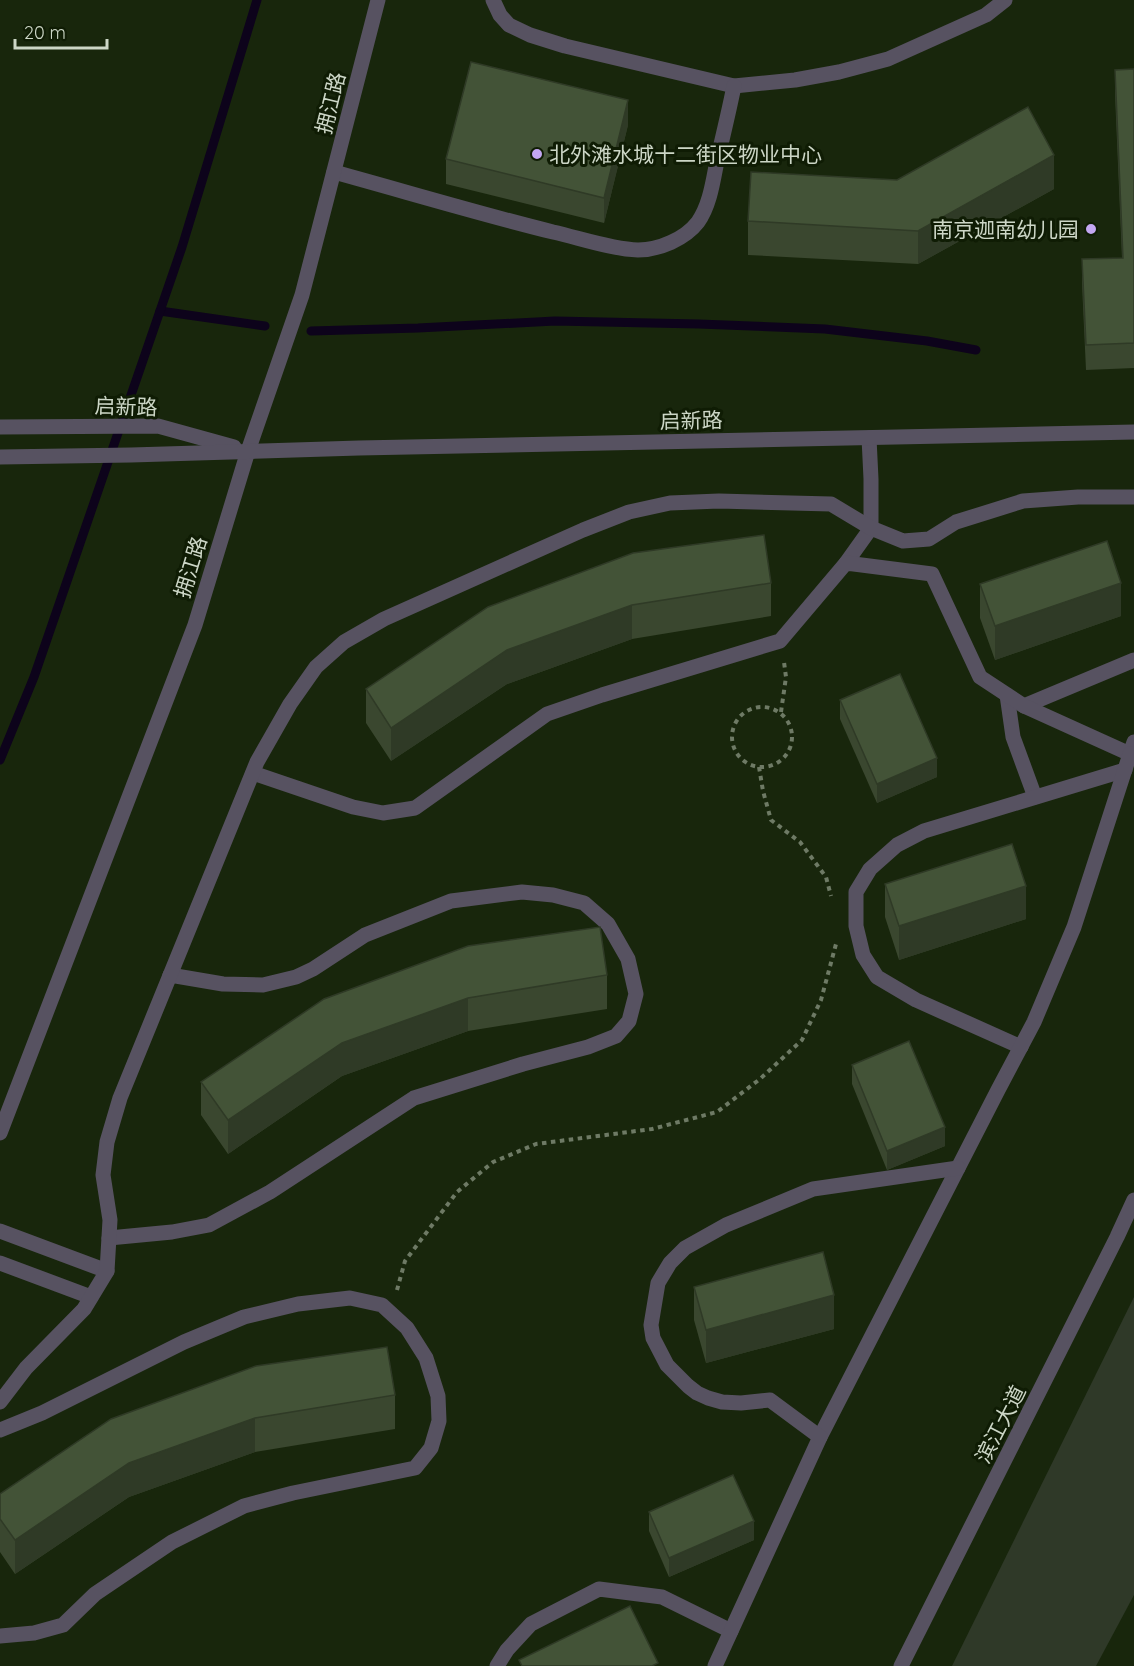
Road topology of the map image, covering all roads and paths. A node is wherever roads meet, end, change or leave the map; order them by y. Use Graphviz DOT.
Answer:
graph roads {
  1 [pos="378,0"];
  2 [pos="493,0"];
  3 [pos="1005,0"];
  4 [pos="734,86"];
  5 [pos="334,172"];
  6 [pos="0,427"];
  7 [pos="1134,432"];
  8 [pos="869,438"];
  9 [pos="248,451"];
  10 [pos="0,457"];
  11 [pos="1134,497"];
  12 [pos="871,528"];
  13 [pos="846,563"];
  14 [pos="780,641"];
  15 [pos="1134,660"];
  16 [pos="1007,695"];
  17 [pos="1024,706"];
  18 [pos="781,712"];
  19 [pos="1132,748"];
  20 [pos="759,767"];
  21 [pos="1125,770"];
  22 [pos="253,773"];
  23 [pos="1035,797"];
  24 [pos="831,898"];
  25 [pos="837,940"];
  26 [pos="170,975"];
  27 [pos="1021,1047"];
  28 [pos="0,1133"];
  29 [pos="958,1168"];
  30 [pos="1134,1200"];
  31 [pos="0,1231"];
  32 [pos="109,1238"];
  33 [pos="0,1263"];
  34 [pos="107,1271"];
  35 [pos="91,1297"];
  36 [pos="391,1314"];
  37 [pos="0,1402"];
  38 [pos="0,1430"];
  39 [pos="820,1437"];
  40 [pos="731,1631"];
  41 [pos="0,1636"];
  42 [pos="497,1666"];
  43 [pos="715,1666"];
  44 [pos="901,1666"];
  1 -- 5 [label="street, 拥江路"];
  2 -- 4 [label="street"];
  3 -- 4 [label="street"];
  4 -- 5 [label="street"];
  5 -- 9 [label="street, 拥江路"];
  6 -- 9 [label="street, 启新路"];
  7 -- 8 [label="street, 启新路"];
  8 -- 9 [label="street, 启新路"];
  8 -- 12 [label="street"];
  9 -- 10 [label="street, 启新路"];
  9 -- 28 [label="street, 拥江路"];
  11 -- 12 [label="street"];
  12 -- 13 [label="street"];
  12 -- 22 [label="street"];
  13 -- 14 [label="street"];
  13 -- 16 [label="street"];
  14 -- 18 [label="path"];
  14 -- 22 [label="street"];
  15 -- 17 [label="street"];
  16 -- 17 [label="street"];
  16 -- 23 [label="street"];
  17 -- 19 [label="street"];
  18 -- 20 [label="path"];
  18 -- 20 [label="path"];
  19 -- 21 [label="street"];
  20 -- 24 [label="path"];
  21 -- 23 [label="street"];
  21 -- 27 [label="street"];
  22 -- 26 [label="street"];
  23 -- 27 [label="street"];
  25 -- 36 [label="path"];
  26 -- 32 [label="street"];
  26 -- 32 [label="street"];
  27 -- 29 [label="street"];
  29 -- 39 [label="street"];
  29 -- 39 [label="street"];
  30 -- 44 [label="street, 滨江大道"];
  31 -- 34 [label="street"];
  32 -- 34 [label="street"];
  33 -- 35 [label="street"];
  34 -- 35 [label="street"];
  35 -- 37 [label="street"];
  36 -- 38 [label="street"];
  36 -- 41 [label="street"];
  39 -- 40 [label="street"];
  40 -- 42 [label="street"];
  40 -- 43 [label="street"];
}
